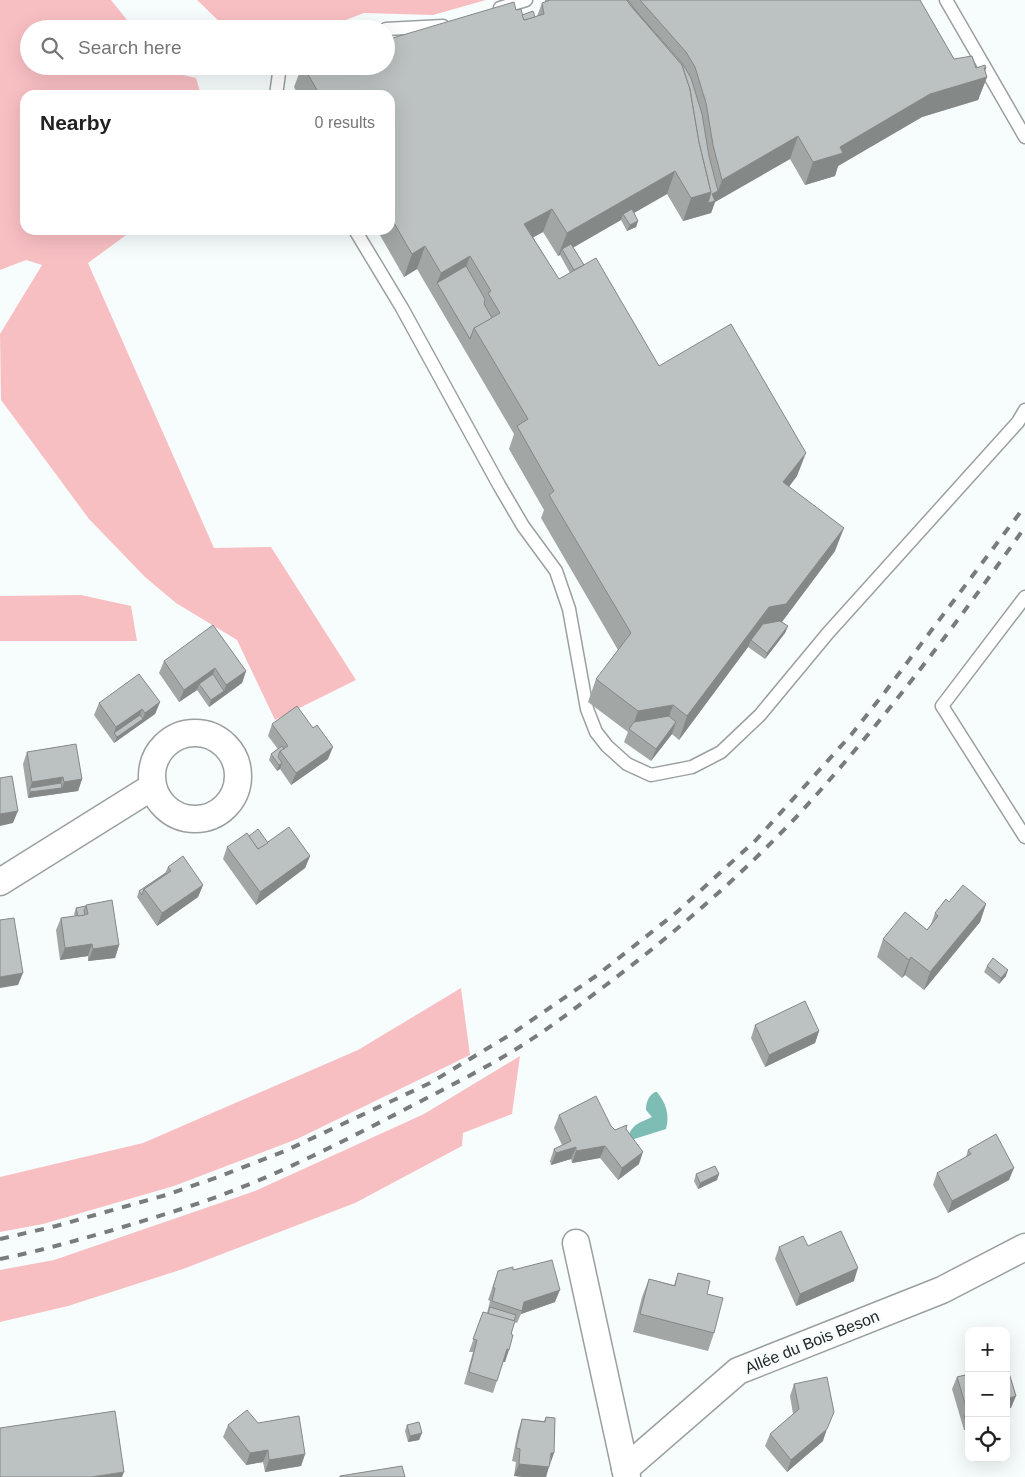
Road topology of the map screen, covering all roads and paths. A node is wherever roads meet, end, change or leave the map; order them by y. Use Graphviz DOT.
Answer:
graph roads {
  1 [pos="526,0"];
  2 [pos="946,0"];
  3 [pos="484,13"];
  4 [pos="458,22"];
  5 [pos="395,29"];
  6 [pos="279,75"];
  7 [pos="277,90"];
  8 [pos="1025,137"];
  9 [pos="358,235"];
  10 [pos="1025,410"];
  11 [pos="1025,597"];
  12 [pos="152,787"];
  13 [pos="1025,837"];
  14 [pos="0,882"];
  15 [pos="576,1243"];
  16 [pos="1025,1247"];
  17 [pos="626,1473"];
  1 -- 3 [label="lane"];
  2 -- 8 [label="lane"];
  4 -- 5 [label="lane"];
  6 -- 7 [label="lane"];
  9 -- 10 [label="lane"];
  11 -- 13 [label="lane"];
  12 -- 14 [label="street"];
  15 -- 17 [label="street, Allée du Bois Beson"];
  16 -- 17 [label="street, Allée du Bois Beson"];
}
